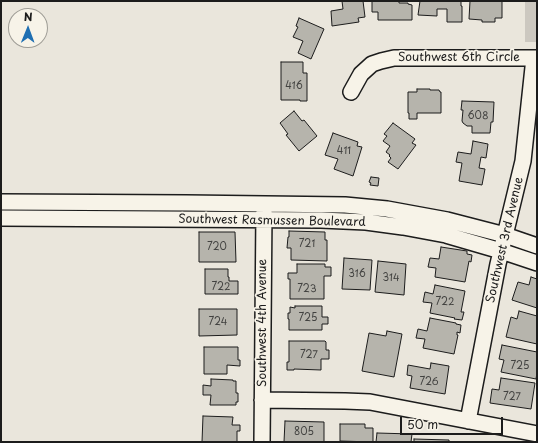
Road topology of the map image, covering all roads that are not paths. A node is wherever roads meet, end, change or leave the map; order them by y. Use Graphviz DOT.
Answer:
graph roads {
  1 [pos="536,58"];
  2 [pos="351,92"];
  3 [pos="1,202"];
  4 [pos="264,203"];
  5 [pos="1,218"];
  6 [pos="264,219"];
  7 [pos="505,235"];
  8 [pos="537,246"];
  9 [pos="501,251"];
  10 [pos="537,263"];
  11 [pos="262,400"];
  12 [pos="468,421"];
  13 [pos="537,434"];
  14 [pos="262,442"];
  1 -- 2 [label="street, Southwest 6th Circle"];
  1 -- 7 [label="street, Southwest 3rd Avenue"];
  3 -- 4 [label="street, Southwest Rasmussen Boulevard"];
  4 -- 6 [label="street, Southwest 4th Avenue"];
  4 -- 7 [label="street, Southwest Rasmussen Boulevard"];
  5 -- 6 [label="street, Southwest Rasmussen Boulevard"];
  6 -- 9 [label="street, Southwest Rasmussen Boulevard"];
  6 -- 11 [label="street, Southwest 4th Avenue"];
  7 -- 8 [label="street, Southwest Rasmussen Boulevard"];
  7 -- 9 [label="street, Southwest 3rd Avenue"];
  9 -- 10 [label="street, Southwest Rasmussen Boulevard"];
  9 -- 12 [label="street, Southwest 3rd Avenue"];
  11 -- 12 [label="street"];
  11 -- 14 [label="street, Southwest 4th Avenue"];
  12 -- 13 [label="street"];
}
